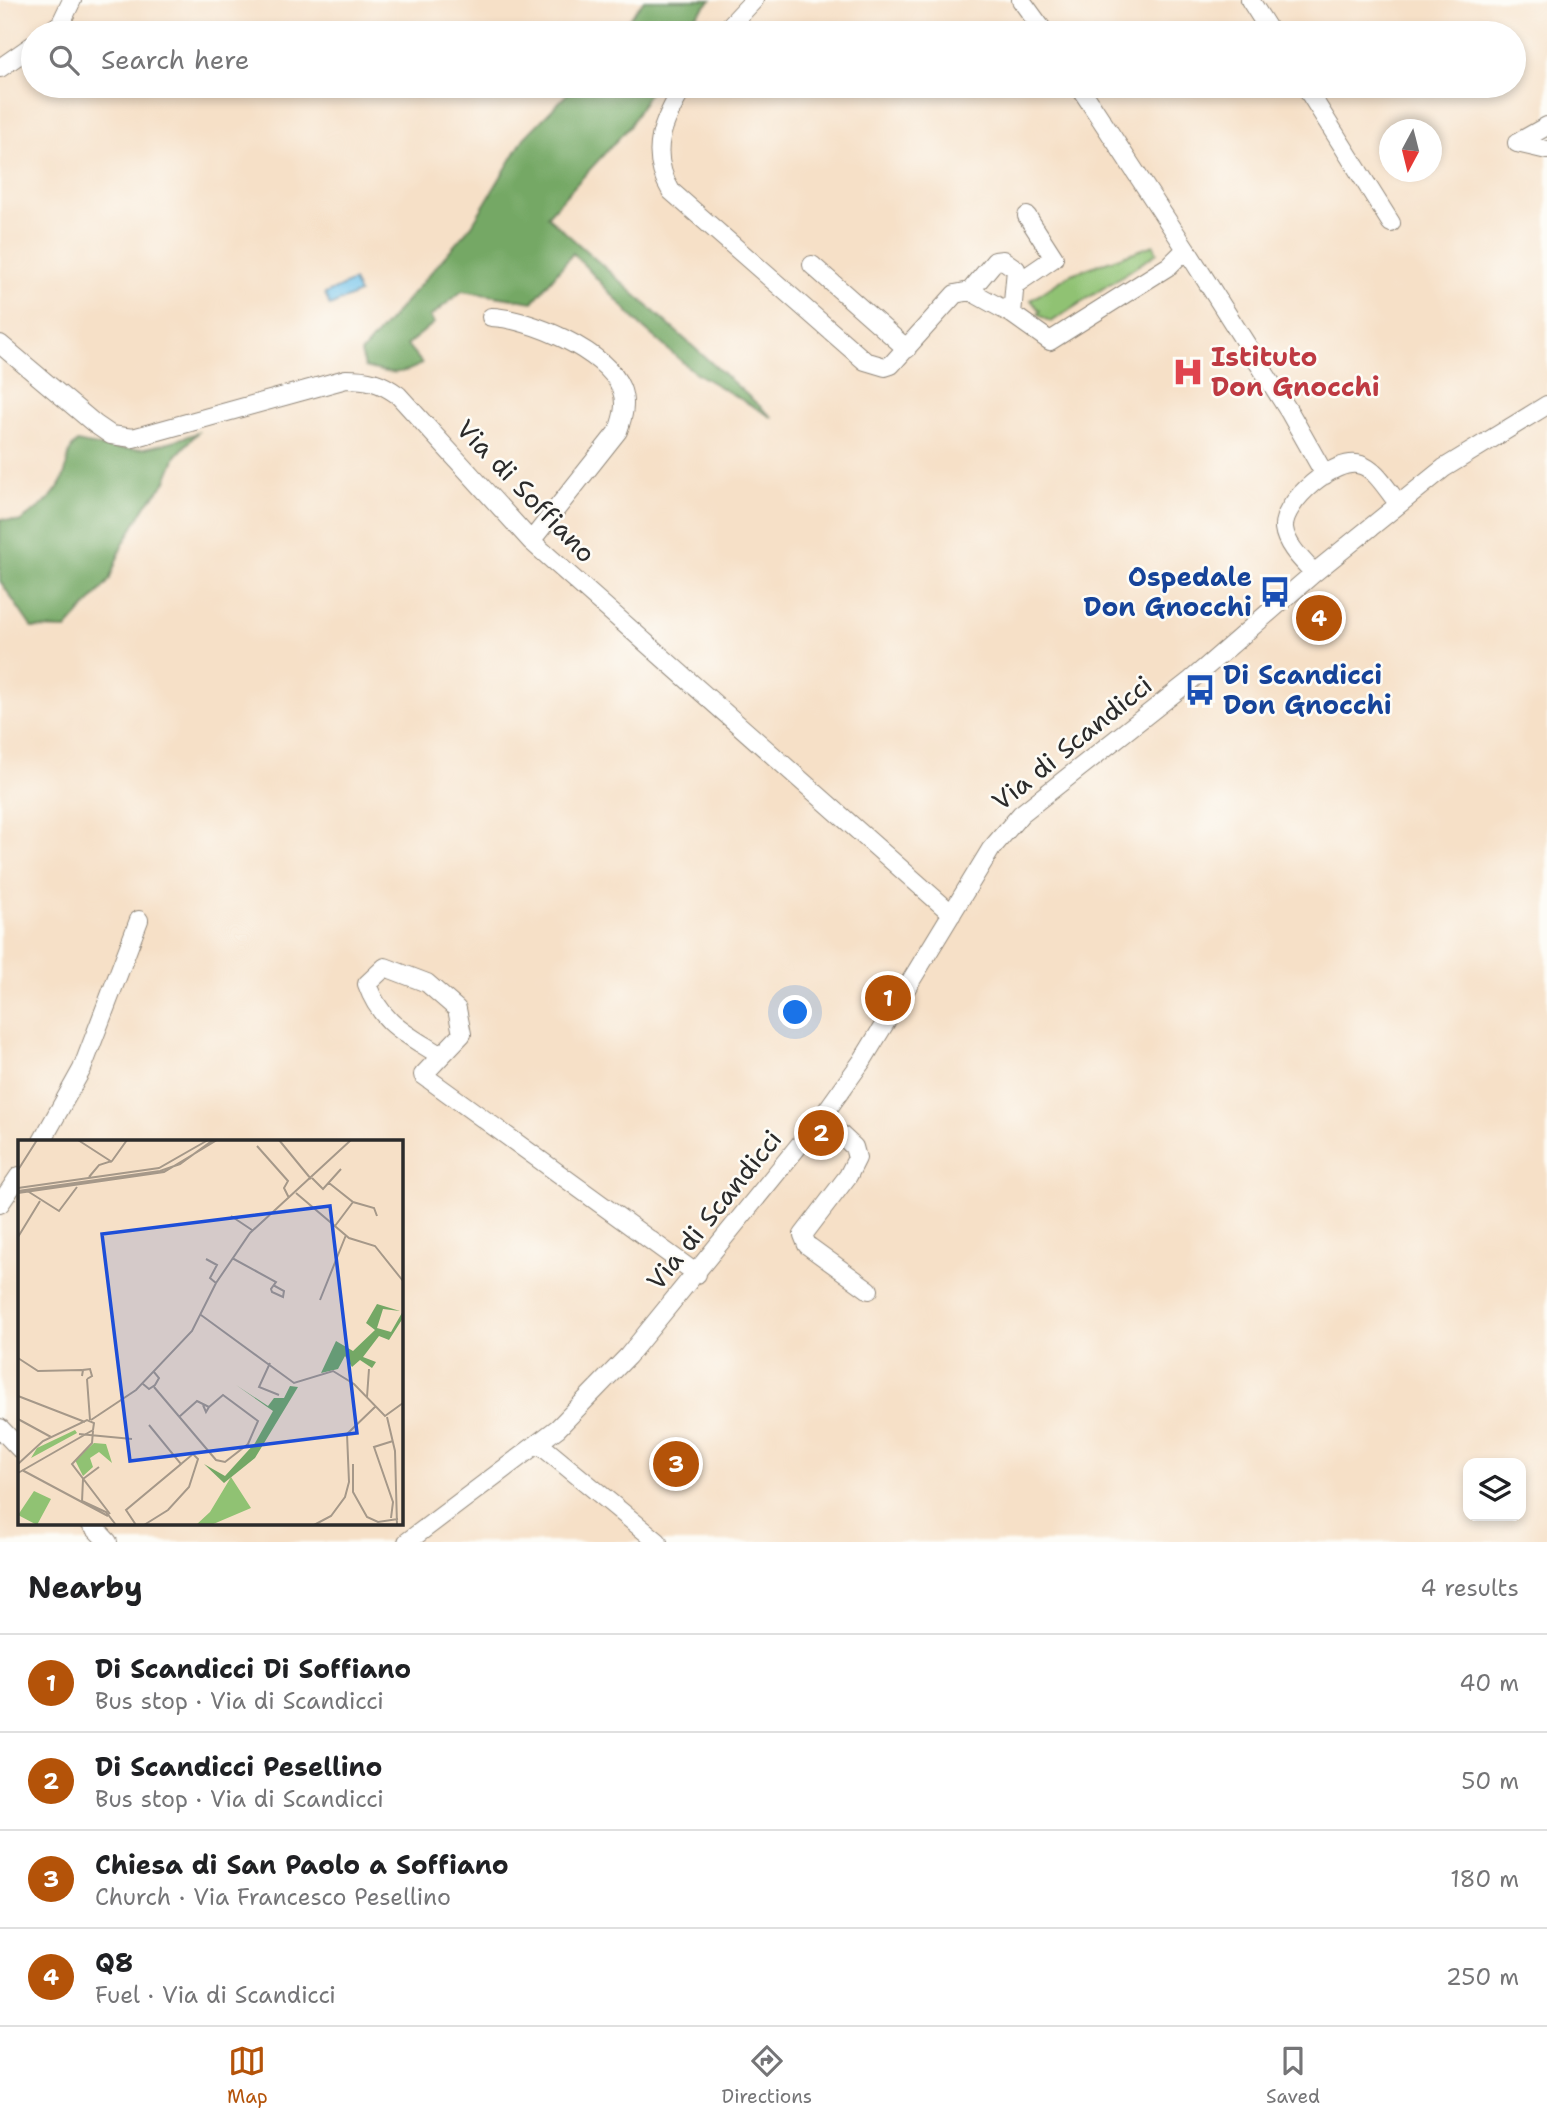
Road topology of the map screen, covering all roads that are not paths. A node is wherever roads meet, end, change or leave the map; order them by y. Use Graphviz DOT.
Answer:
graph roads {
  1 [pos="72,0"];
  2 [pos="754,0"];
  3 [pos="1021,0"];
  4 [pos="1250,0"];
  5 [pos="62,21"];
  6 [pos="734,21"];
  7 [pos="1036,21"];
  8 [pos="1263,21"];
  9 [pos="21,53"];
  10 [pos="0,68"];
  11 [pos="677,98"];
  12 [pos="1087,98"];
  13 [pos="1313,98"];
  14 [pos="1547,126"];
  15 [pos="1547,150"];
  16 [pos="1027,216"];
  17 [pos="1391,223"];
  18 [pos="1186,249"];
  19 [pos="812,265"];
  20 [pos="1017,284"];
  21 [pos="970,292"];
  22 [pos="1012,314"];
  23 [pos="491,317"];
  24 [pos="0,344"];
  25 [pos="907,349"];
  26 [pos="1547,405"];
  27 [pos="1325,475"];
  28 [pos="1398,504"];
  29 [pos="531,541"];
  30 [pos="1314,573"];
  31 [pos="952,914"];
  32 [pos="139,920"];
  33 [pos="441,1056"];
  34 [pos="822,1117"];
  35 [pos="43,1140"];
  36 [pos="18,1178"];
  37 [pos="0,1204"];
  38 [pos="697,1274"];
  39 [pos="869,1290"];
  40 [pos="0,1428"];
  41 [pos="538,1443"];
  42 [pos="18,1447"];
  43 [pos="91,1524"];
  44 [pos="108,1542"];
  45 [pos="407,1542"];
  46 [pos="658,1542"];
  1 -- 5 [label="street"];
  2 -- 6 [label="street"];
  3 -- 7 [label="street"];
  4 -- 8 [label="street"];
  9 -- 10 [label="street"];
  11 -- 25 [label="street"];
  12 -- 18 [label="street"];
  13 -- 17 [label="street"];
  14 -- 15 [label="street"];
  16 -- 20 [label="street"];
  18 -- 22 [label="street"];
  18 -- 27 [label="street"];
  19 -- 25 [label="street"];
  20 -- 21 [label="street"];
  20 -- 22 [label="street"];
  21 -- 22 [label="street"];
  21 -- 25 [label="street"];
  23 -- 29 [label="street"];
  24 -- 29 [label="street, Via di Soffiano"];
  26 -- 28 [label="street, Via di Scandicci"];
  27 -- 28 [label="street"];
  27 -- 30 [label="street"];
  28 -- 30 [label="street, Via di Scandicci"];
  29 -- 31 [label="street, Via di Soffiano"];
  30 -- 31 [label="street, Via di Scandicci"];
  31 -- 34 [label="street, Via di Scandicci"];
  32 -- 35 [label="street"];
  33 -- 33 [label="street"];
  33 -- 38 [label="street"];
  34 -- 38 [label="street, Via di Scandicci"];
  34 -- 39 [label="street"];
  36 -- 37 [label="street"];
  38 -- 41 [label="street, Via di Scandicci"];
  40 -- 42 [label="street"];
  41 -- 45 [label="street, Via di Scandicci"];
  41 -- 46 [label="street"];
  43 -- 44 [label="street"];
}
